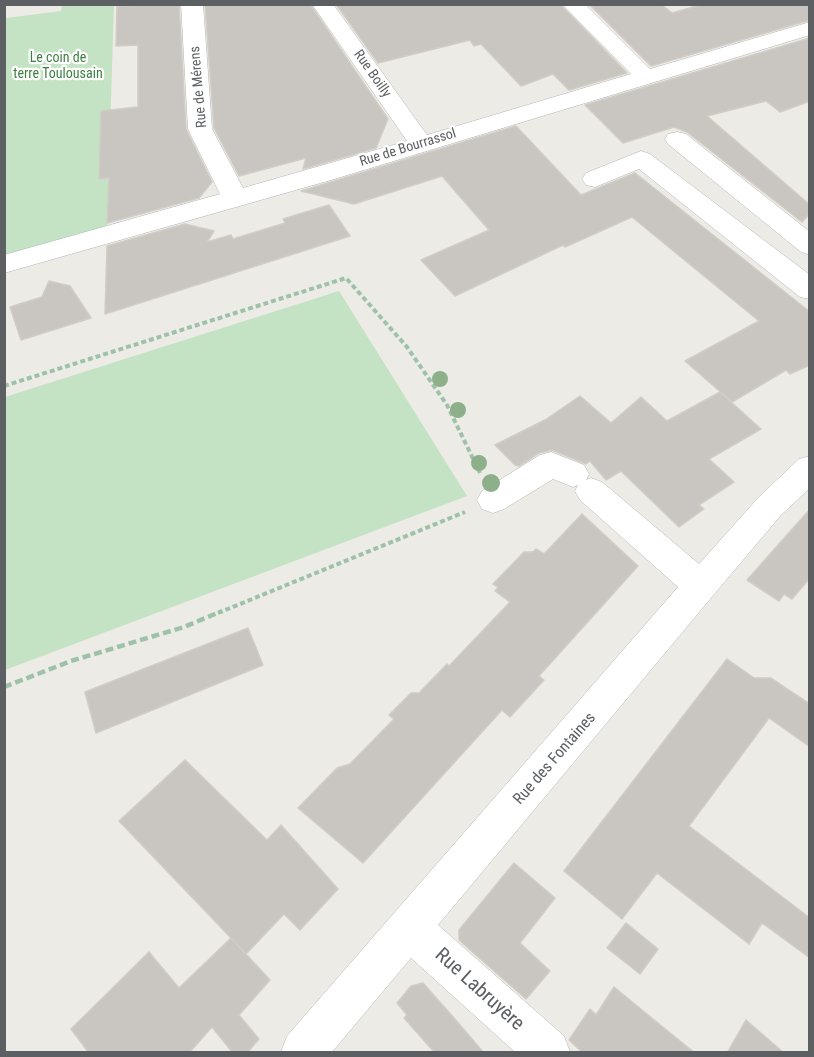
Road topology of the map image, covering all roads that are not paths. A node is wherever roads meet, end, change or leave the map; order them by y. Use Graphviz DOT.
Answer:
graph roads {
  1 [pos="192,4"];
  2 [pos="322,4"];
  3 [pos="572,4"];
  4 [pos="810,28"];
  5 [pos="645,76"];
  6 [pos="677,139"];
  7 [pos="421,144"];
  8 [pos="595,178"];
  9 [pos="235,198"];
  10 [pos="810,246"];
  11 [pos="4,264"];
  12 [pos="810,290"];
  13 [pos="810,468"];
  14 [pos="493,500"];
  15 [pos="702,585"];
  16 [pos="409,928"];
  17 [pos="303,1053"];
  18 [pos="548,1053"];
  1 -- 9 [label="street, Rue de Mérens"];
  2 -- 7 [label="street, Rue Boilly"];
  3 -- 5 [label="street"];
  4 -- 5 [label="street, Rue de Bourrassol"];
  5 -- 7 [label="street, Rue de Bourrassol"];
  6 -- 10 [label="street"];
  7 -- 9 [label="street, Rue de Bourrassol"];
  8 -- 12 [label="street"];
  9 -- 11 [label="street, Rue de Bourrassol"];
  13 -- 15 [label="street, Rue des Fontaines"];
  14 -- 15 [label="street"];
  15 -- 16 [label="street, Rue des Fontaines"];
  16 -- 17 [label="street, Rue des Fontaines"];
  16 -- 18 [label="street, Rue Labruyère"];
}
